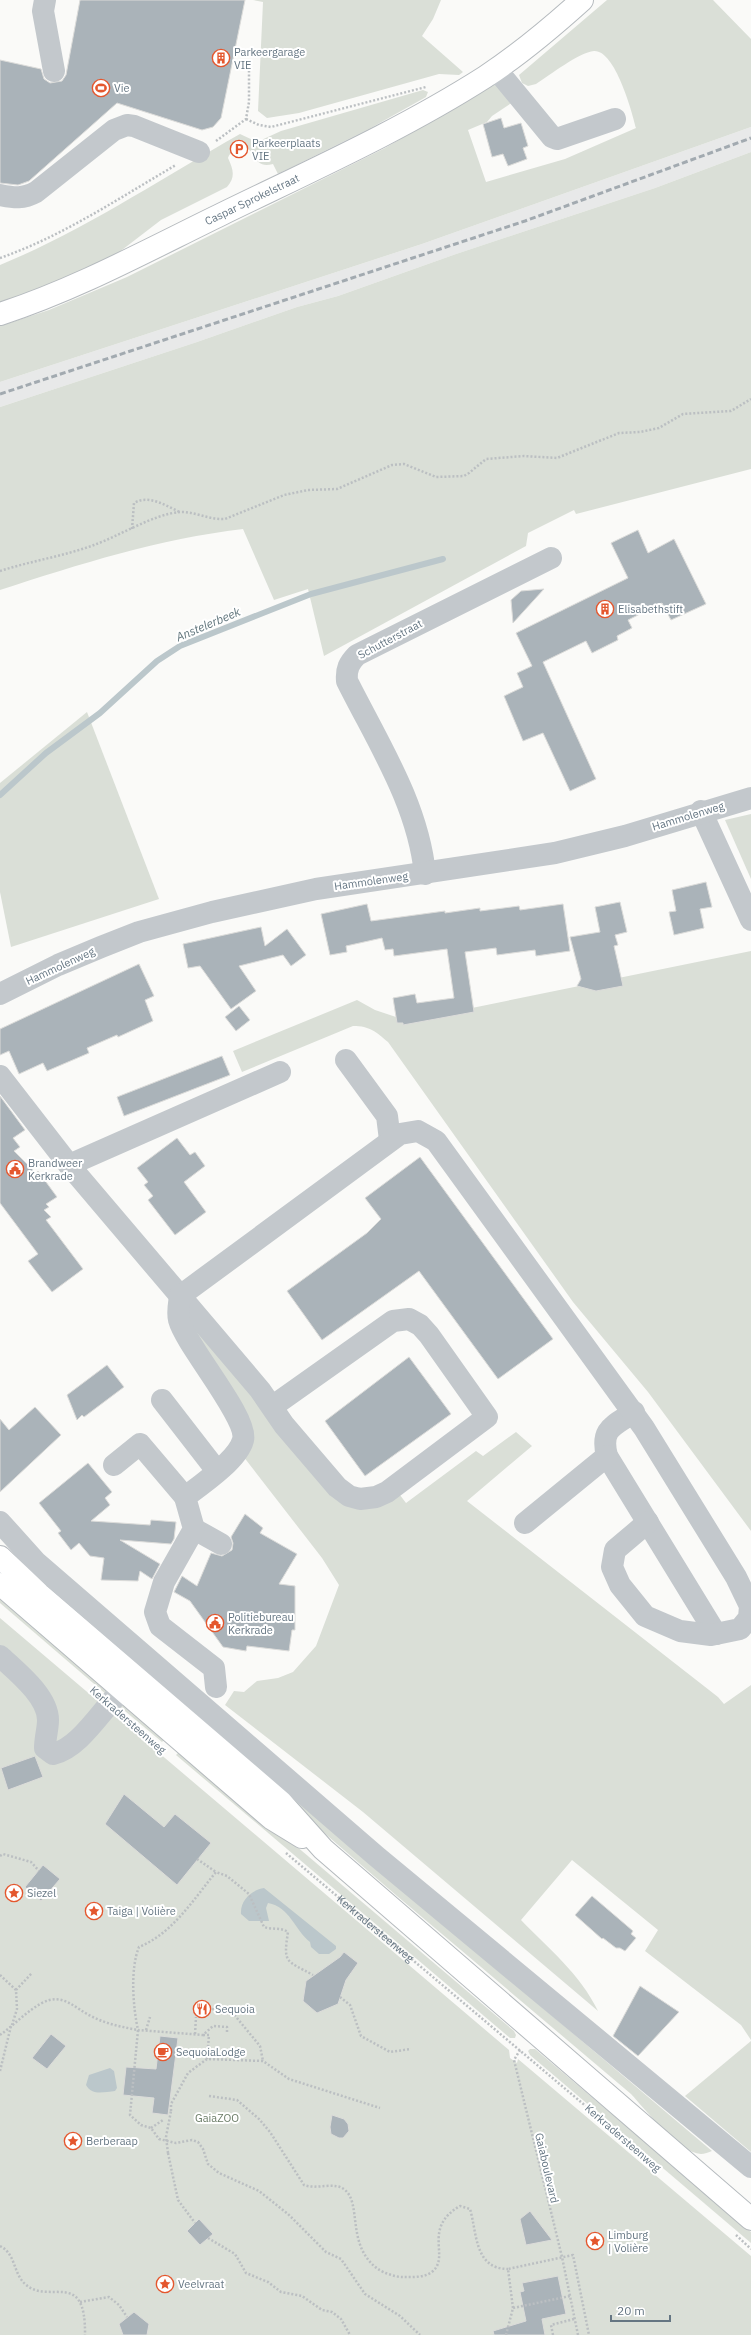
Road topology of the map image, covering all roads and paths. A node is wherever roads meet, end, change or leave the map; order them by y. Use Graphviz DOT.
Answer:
graph roads {
  1 [pos="45,0"];
  2 [pos="582,0"];
  3 [pos="249,64"];
  4 [pos="496,69"];
  5 [pos="54,71"];
  6 [pos="427,86"];
  7 [pos="246,118"];
  8 [pos="615,119"];
  9 [pos="198,152"];
  10 [pos="0,195"];
  11 [pos="0,258"];
  12 [pos="0,314"];
  13 [pos="751,399"];
  14 [pos="181,512"];
  15 [pos="132,529"];
  16 [pos="551,558"];
  17 [pos="0,572"];
  18 [pos="751,798"];
  19 [pos="701,811"];
  20 [pos="425,874"];
  21 [pos="751,920"];
  22 [pos="0,994"];
  23 [pos="346,1060"];
  24 [pos="280,1072"];
  25 [pos="0,1076"];
  26 [pos="390,1140"];
  27 [pos="69,1165"];
  28 [pos="180,1296"];
  29 [pos="162,1400"];
  30 [pos="273,1406"];
  31 [pos="634,1412"];
  32 [pos="607,1456"];
  33 [pos="114,1465"];
  34 [pos="218,1471"];
  35 [pos="185,1497"];
  36 [pos="0,1522"];
  37 [pos="648,1522"];
  38 [pos="525,1523"];
  39 [pos="194,1529"];
  40 [pos="221,1544"];
  41 [pos="0,1557"];
  42 [pos="0,1584"];
  43 [pos="716,1634"];
  44 [pos="0,1656"];
  45 [pos="216,1687"];
  46 [pos="122,1690"];
  47 [pos="201,1704"];
  48 [pos="180,1728"];
  49 [pos="283,1851"];
  50 [pos="0,1856"];
  51 [pos="197,1859"];
  52 [pos="39,1870"];
  53 [pos="216,1872"];
  54 [pos="32,1973"];
  55 [pos="0,1975"];
  56 [pos="313,1976"];
  57 [pos="16,1990"];
  58 [pos="340,1997"];
  59 [pos="212,2009"];
  60 [pos="196,2016"];
  61 [pos="150,2017"];
  62 [pos="12,2026"];
  63 [pos="138,2030"];
  64 [pos="146,2030"];
  65 [pos="535,2031"];
  66 [pos="227,2032"];
  67 [pos="195,2034"];
  68 [pos="0,2035"];
  69 [pos="203,2035"];
  70 [pos="411,2049"];
  71 [pos="520,2050"];
  72 [pos="207,2059"];
  73 [pos="264,2062"];
  74 [pos="0,2072"];
  75 [pos="209,2096"];
  76 [pos="380,2108"];
  77 [pos="591,2111"];
  78 [pos="163,2120"];
  79 [pos="152,2128"];
  80 [pos="751,2167"];
  81 [pos="751,2219"];
  82 [pos="195,2223"];
  83 [pos="733,2233"];
  84 [pos="208,2238"];
  85 [pos="0,2246"];
  86 [pos="751,2249"];
  87 [pos="562,2257"];
  88 [pos="508,2269"];
  89 [pos="570,2296"];
  90 [pos="80,2302"];
  91 [pos="513,2308"];
  92 [pos="127,2317"];
  93 [pos="574,2319"];
  94 [pos="85,2335"];
  95 [pos="350,2335"];
  96 [pos="420,2335"];
  97 [pos="506,2335"];
  98 [pos="553,2335"];
  99 [pos="578,2335"];
  100 [pos="590,2335"];
  1 -- 5 [label="street"];
  2 -- 4 [label="main road, Caspar Sprokelstraat"];
  3 -- 7 [label="path"];
  4 -- 8 [label="street"];
  4 -- 12 [label="main road, Caspar Sprokelstraat"];
  6 -- 7 [label="path"];
  7 -- 9 [label="path"];
  9 -- 10 [label="street"];
  9 -- 11 [label="path"];
  13 -- 14 [label="path"];
  14 -- 15 [label="path"];
  14 -- 15 [label="path"];
  15 -- 17 [label="path"];
  16 -- 20 [label="street, Schutterstraat"];
  18 -- 19 [label="street, Hammolenweg"];
  19 -- 20 [label="street, Hammolenweg"];
  19 -- 21 [label="street"];
  20 -- 22 [label="street, Hammolenweg"];
  23 -- 26 [label="street"];
  24 -- 27 [label="street"];
  25 -- 27 [label="street"];
  26 -- 28 [label="street"];
  26 -- 31 [label="street"];
  27 -- 28 [label="street"];
  28 -- 30 [label="street"];
  28 -- 34 [label="street"];
  29 -- 34 [label="street"];
  30 -- 30 [label="street"];
  31 -- 32 [label="street"];
  31 -- 43 [label="street"];
  32 -- 37 [label="street"];
  32 -- 38 [label="street"];
  33 -- 35 [label="street"];
  34 -- 35 [label="street"];
  35 -- 39 [label="street"];
  36 -- 47 [label="street"];
  37 -- 43 [label="street"];
  37 -- 43 [label="street"];
  39 -- 40 [label="street"];
  39 -- 45 [label="street"];
  41 -- 48 [label="main road, Kerkradersteenweg"];
  42 -- 46 [label="main road, Kerkradersteenweg"];
  44 -- 46 [label="street"];
  46 -- 48 [label="main road, Kerkradersteenweg"];
  47 -- 48 [label="street"];
  47 -- 80 [label="street"];
  48 -- 65 [label="main road, Kerkradersteenweg"];
  49 -- 71 [label="path, Kerkradersteenweg"];
  50 -- 52 [label="path"];
  51 -- 53 [label="path"];
  53 -- 56 [label="path"];
  53 -- 63 [label="path"];
  54 -- 57 [label="path"];
  55 -- 57 [label="path"];
  57 -- 62 [label="path"];
  58 -- 70 [label="path"];
  59 -- 73 [label="path"];
  60 -- 67 [label="path"];
  61 -- 64 [label="path"];
  62 -- 63 [label="path"];
  62 -- 68 [label="path"];
  62 -- 74 [label="path"];
  63 -- 64 [label="path"];
  63 -- 79 [label="path"];
  64 -- 67 [label="path"];
  65 -- 71 [label="path, Gaiaboulevard"];
  65 -- 81 [label="main road, Kerkradersteenweg"];
  66 -- 69 [label="path"];
  67 -- 69 [label="path"];
  69 -- 72 [label="path"];
  71 -- 77 [label="path, Kerkradersteenweg"];
  71 -- 87 [label="path, Gaiaboulevard"];
  72 -- 73 [label="path"];
  72 -- 82 [label="path, bridge"];
  73 -- 76 [label="path"];
  75 -- 88 [label="path"];
  78 -- 79 [label="path"];
  79 -- 96 [label="path"];
  83 -- 86 [label="path"];
  84 -- 95 [label="path"];
  85 -- 90 [label="path"];
  87 -- 88 [label="path"];
  87 -- 89 [label="path, Gaiaboulevard"];
  87 -- 100 [label="path"];
  88 -- 91 [label="path"];
  89 -- 91 [label="path"];
  89 -- 93 [label="path, Gaiaboulevard"];
  90 -- 92 [label="path"];
  90 -- 94 [label="path"];
  91 -- 97 [label="path"];
  93 -- 98 [label="path"];
  93 -- 99 [label="path, Gaiaboulevard"];
}
